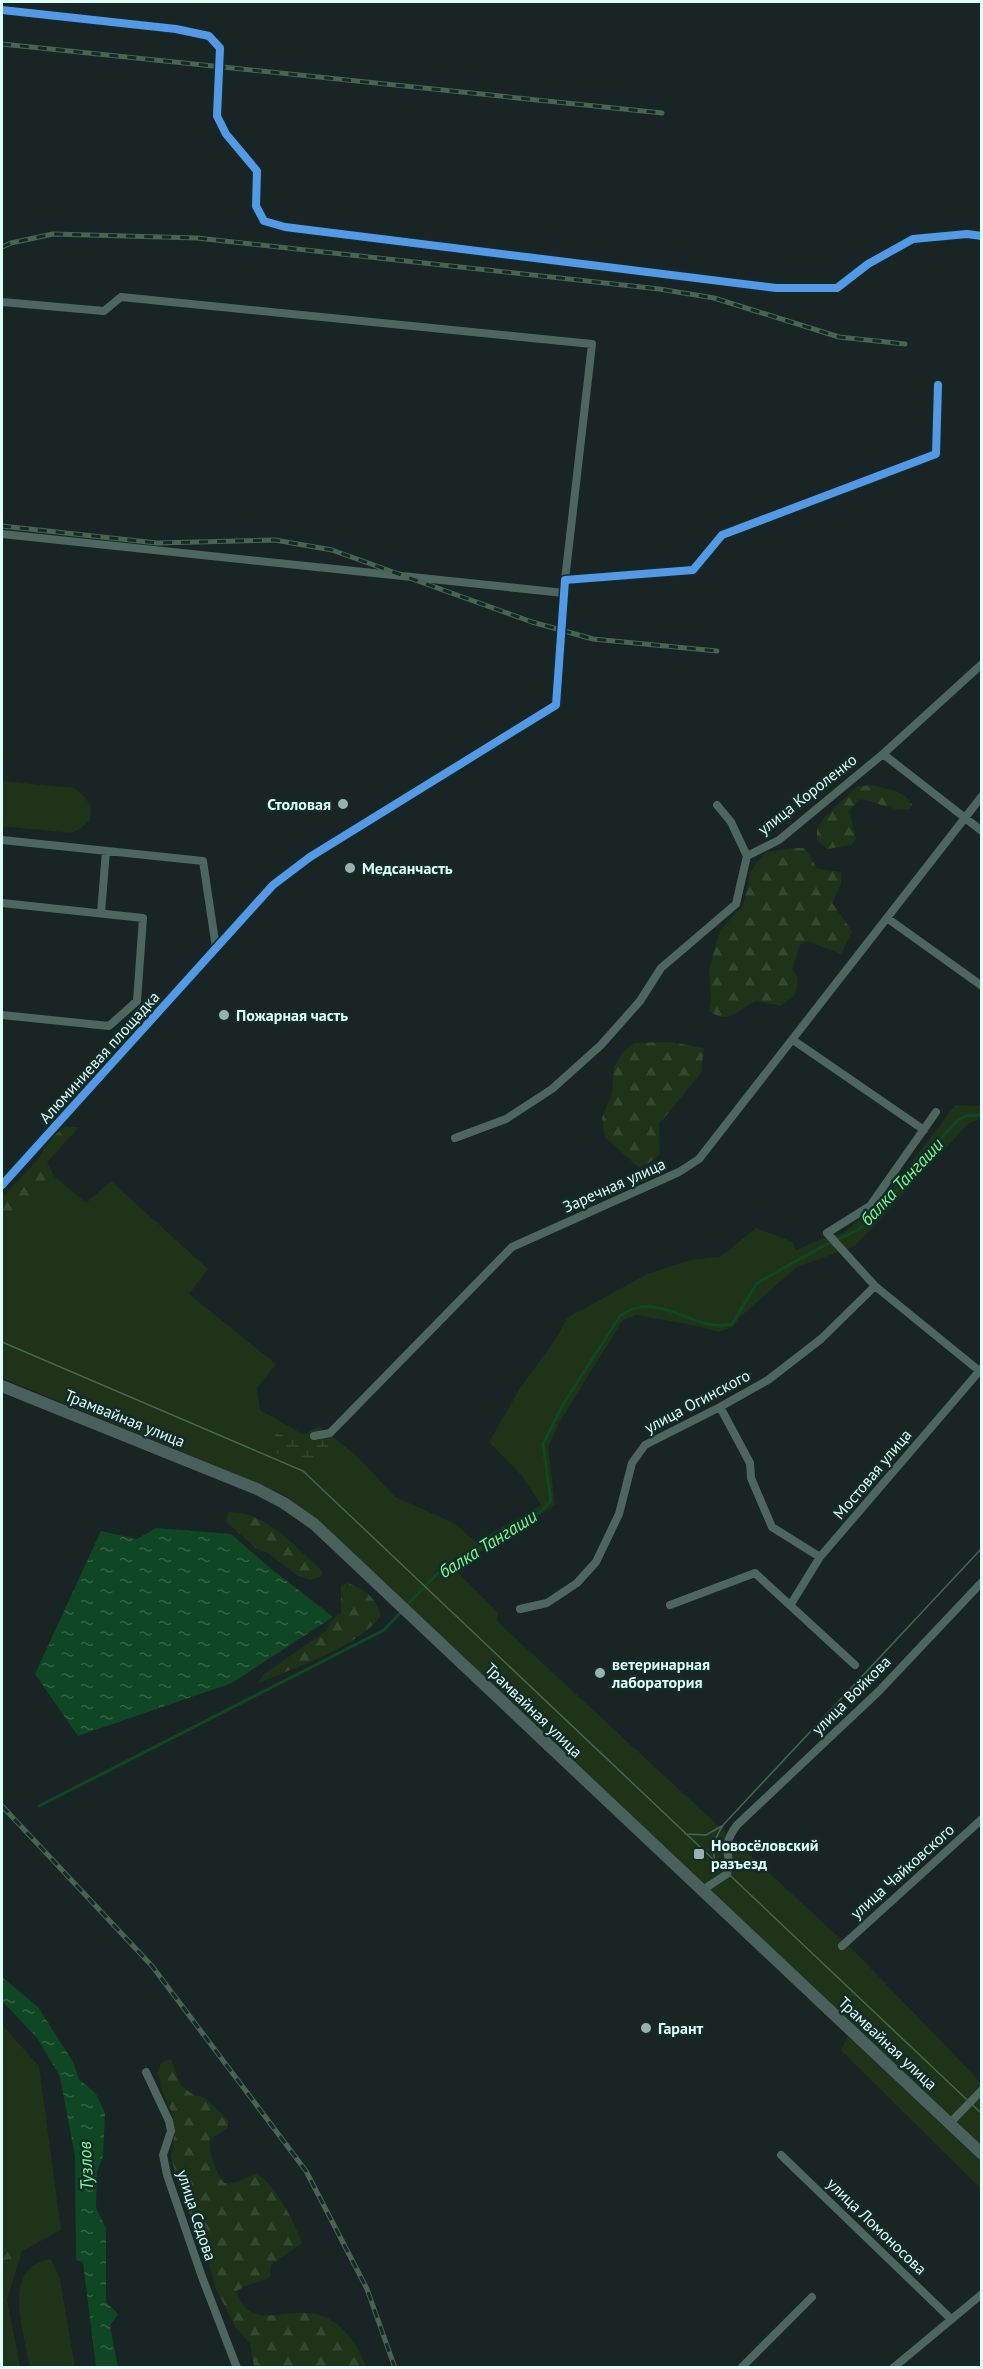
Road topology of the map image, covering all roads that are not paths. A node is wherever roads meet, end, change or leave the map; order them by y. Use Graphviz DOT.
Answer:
graph roads {
  1 [pos="2,10"];
  2 [pos="981,236"];
  3 [pos="2,302"];
  4 [pos="938,385"];
  5 [pos="2,534"];
  6 [pos="566,580"];
  7 [pos="564,593"];
  8 [pos="981,664"];
  9 [pos="883,754"];
  10 [pos="981,796"];
  11 [pos="717,804"];
  12 [pos="965,818"];
  13 [pos="981,831"];
  14 [pos="2,840"];
  15 [pos="106,851"];
  16 [pos="747,856"];
  17 [pos="2,903"];
  18 [pos="101,913"];
  19 [pos="887,918"];
  20 [pos="216,948"];
  21 [pos="981,986"];
  22 [pos="2,1015"];
  23 [pos="793,1040"];
  24 [pos="936,1112"];
  25 [pos="924,1130"];
  26 [pos="455,1138"];
  27 [pos="2,1185"];
  28 [pos="875,1286"];
  29 [pos="981,1370"];
  30 [pos="2,1386"];
  31 [pos="720,1407"];
  32 [pos="314,1436"];
  33 [pos="820,1557"];
  34 [pos="981,1582"];
  35 [pos="791,1604"];
  36 [pos="670,1605"];
  37 [pos="520,1609"];
  38 [pos="855,1665"];
  39 [pos="981,1819"];
  40 [pos="701,1891"];
  41 [pos="842,1946"];
  42 [pos="146,2072"];
  43 [pos="981,2090"];
  44 [pos="949,2124"];
  45 [pos="981,2154"];
  46 [pos="781,2155"];
  47 [pos="981,2294"];
  48 [pos="812,2296"];
  49 [pos="951,2319"];
  50 [pos="237,2367"];
  51 [pos="741,2367"];
  52 [pos="893,2367"];
  1 -- 2 [label="street"];
  3 -- 6 [label="street"];
  4 -- 6 [label="street"];
  5 -- 7 [label="street"];
  6 -- 7 [label="street"];
  7 -- 20 [label="street, Алюминиевая площадка"];
  8 -- 9 [label="street, улица Короленко"];
  9 -- 12 [label="street"];
  9 -- 16 [label="street, улица Короленко"];
  10 -- 12 [label="street, Заречная улица"];
  11 -- 16 [label="street"];
  12 -- 13 [label="street"];
  12 -- 19 [label="street, Заречная улица"];
  14 -- 15 [label="street"];
  15 -- 18 [label="street"];
  15 -- 20 [label="street"];
  16 -- 26 [label="street"];
  17 -- 18 [label="street"];
  18 -- 22 [label="street"];
  19 -- 21 [label="street"];
  19 -- 23 [label="street, Заречная улица"];
  20 -- 27 [label="street, Алюминиевая площадка"];
  23 -- 25 [label="street"];
  23 -- 32 [label="street, Заречная улица"];
  24 -- 25 [label="street"];
  25 -- 28 [label="street"];
  28 -- 29 [label="street"];
  28 -- 31 [label="street, улица Огинского"];
  29 -- 33 [label="street, Мостовая улица"];
  30 -- 40 [label="main road, Трамвайная улица"];
  31 -- 33 [label="street"];
  31 -- 37 [label="street, улица Огинского"];
  33 -- 35 [label="street, Мостовая улица"];
  34 -- 40 [label="street, улица Войкова"];
  35 -- 36 [label="street"];
  35 -- 38 [label="street"];
  39 -- 41 [label="street, улица Чайковского"];
  40 -- 44 [label="main road, Трамвайная улица"];
  42 -- 50 [label="street, улица Седова"];
  43 -- 44 [label="street"];
  44 -- 45 [label="main road, Трамвайная улица"];
  46 -- 49 [label="street, улица Ломоносова"];
  47 -- 49 [label="street"];
  48 -- 51 [label="street"];
  49 -- 52 [label="street"];
}
